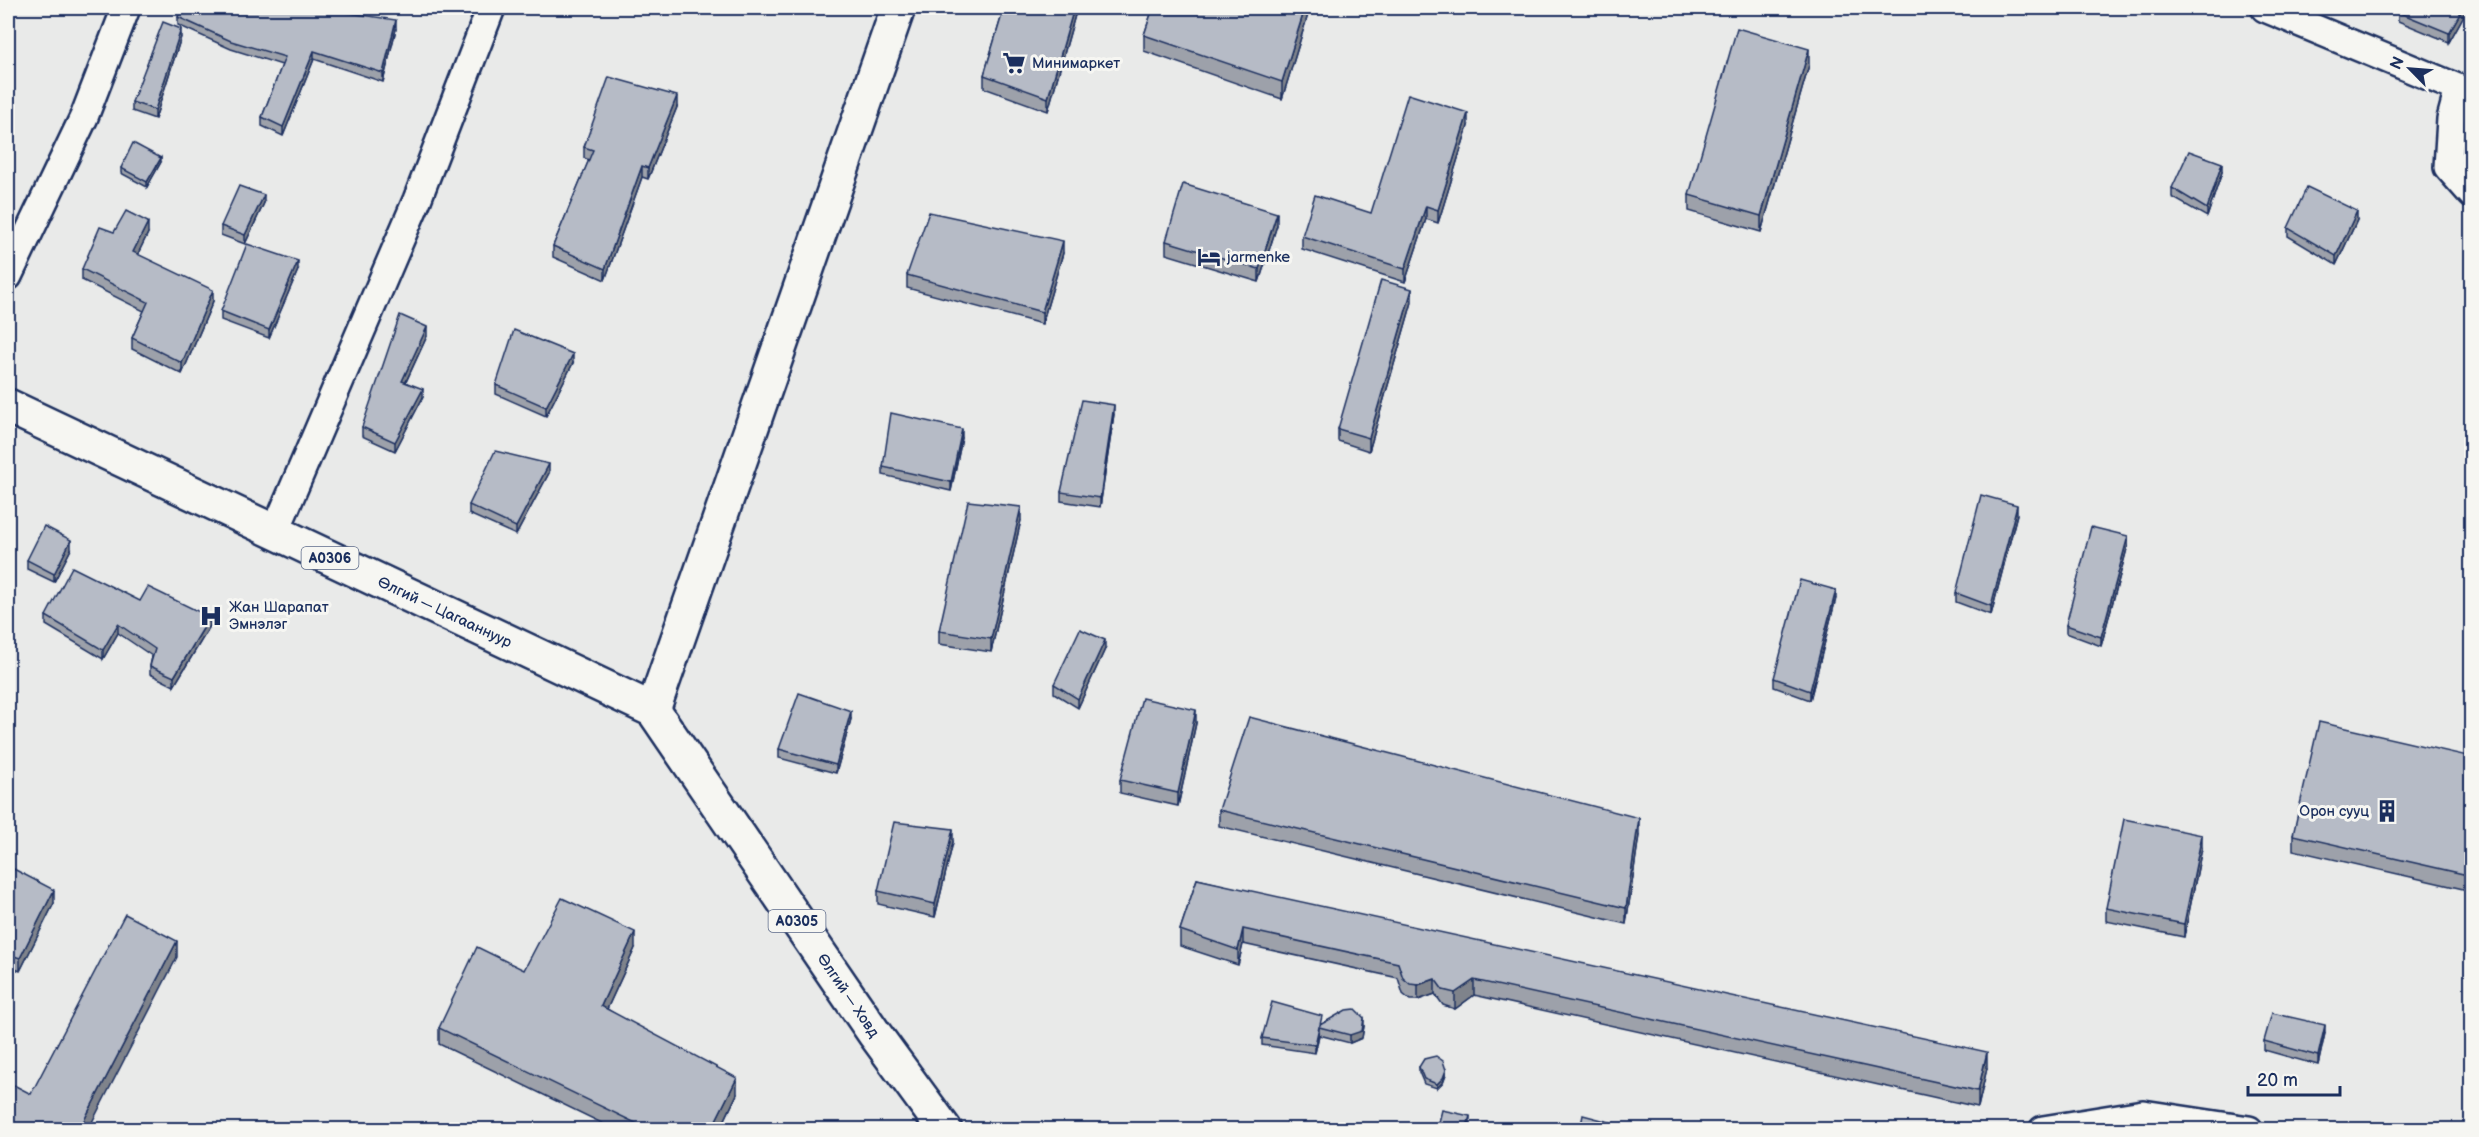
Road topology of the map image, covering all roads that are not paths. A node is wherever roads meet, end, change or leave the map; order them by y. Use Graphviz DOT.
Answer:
graph roads {
  1 [pos="126,8"];
  2 [pos="491,8"];
  3 [pos="898,8"];
  4 [pos="2265,8"];
  5 [pos="2465,92"];
  6 [pos="2472,194"];
  7 [pos="8,276"];
  8 [pos="8,406"];
  9 [pos="275,532"];
  10 [pos="653,711"];
  11 [pos="945,1130"];
  12 [pos="2043,1130"];
  13 [pos="2249,1130"];
  1 -- 7 [label="street"];
  2 -- 9 [label="street"];
  3 -- 10 [label="main road"];
  4 -- 5 [label="street"];
  5 -- 6 [label="street"];
  8 -- 9 [label="main road, Өлгий — Цагааннуур / A0306"];
  9 -- 10 [label="main road, Өлгий — Цагааннуур / A0306"];
  10 -- 11 [label="main road, Өлгий — Ховд / A0305"];
  12 -- 13 [label="street"];
}
